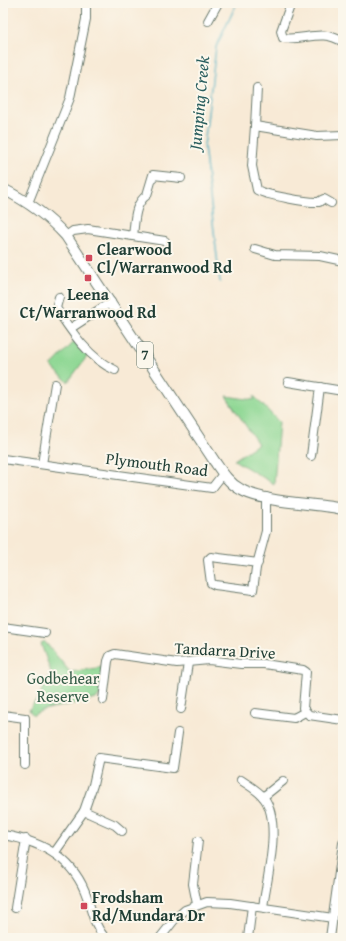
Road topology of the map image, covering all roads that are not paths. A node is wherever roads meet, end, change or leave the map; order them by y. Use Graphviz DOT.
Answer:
graph roads {
  1 [pos="86,3"];
  2 [pos="218,3"];
  3 [pos="290,6"];
  4 [pos="208,21"];
  5 [pos="343,42"];
  6 [pos="257,88"];
  7 [pos="255,126"];
  8 [pos="343,134"];
  9 [pos="181,178"];
  10 [pos="3,189"];
  11 [pos="28,203"];
  12 [pos="331,203"];
  13 [pos="66,236"];
  14 [pos="133,236"];
  15 [pos="165,241"];
  16 [pos="255,249"];
  17 [pos="343,261"];
  18 [pos="59,297"];
  19 [pos="111,302"];
  20 [pos="71,328"];
  21 [pos="115,370"];
  22 [pos="288,382"];
  23 [pos="55,384"];
  24 [pos="320,387"];
  25 [pos="343,390"];
  26 [pos="311,456"];
  27 [pos="3,459"];
  28 [pos="42,464"];
  29 [pos="223,474"];
  30 [pos="266,497"];
  31 [pos="343,509"];
  32 [pos="258,563"];
  33 [pos="3,627"];
  34 [pos="45,633"];
  35 [pos="188,663"];
  36 [pos="103,700"];
  37 [pos="182,709"];
  38 [pos="305,712"];
  39 [pos="255,713"];
  40 [pos="3,715"];
  41 [pos="343,720"];
  42 [pos="178,733"];
  43 [pos="25,764"];
  44 [pos="242,780"];
  45 [pos="284,781"];
  46 [pos="263,797"];
  47 [pos="84,811"];
  48 [pos="122,831"];
  49 [pos="3,835"];
  50 [pos="26,839"];
  51 [pos="198,841"];
  52 [pos="343,843"];
  53 [pos="55,852"];
  54 [pos="197,904"];
  55 [pos="252,906"];
  56 [pos="263,907"];
  57 [pos="15,908"];
  58 [pos="332,918"];
  59 [pos="105,938"];
  60 [pos="160,938"];
  61 [pos="248,938"];
  62 [pos="330,938"];
  1 -- 11 [label="street"];
  2 -- 4 [label="street"];
  3 -- 5 [label="street"];
  6 -- 7 [label="street"];
  7 -- 8 [label="street"];
  7 -- 12 [label="street"];
  9 -- 14 [label="street"];
  10 -- 11 [label="main road, 7"];
  11 -- 13 [label="main road, 7"];
  13 -- 14 [label="street"];
  13 -- 19 [label="main road, 7"];
  14 -- 15 [label="street"];
  16 -- 17 [label="street"];
  18 -- 20 [label="street"];
  19 -- 20 [label="street"];
  19 -- 29 [label="main road, 7"];
  20 -- 21 [label="street"];
  22 -- 24 [label="street"];
  23 -- 28 [label="street"];
  24 -- 25 [label="street"];
  24 -- 26 [label="street"];
  27 -- 28 [label="street, Plymouth Road"];
  28 -- 29 [label="street, Plymouth Road"];
  29 -- 30 [label="main road, Plymouth Road / 7"];
  30 -- 31 [label="main road, Plymouth Road / 7"];
  30 -- 32 [label="street"];
  32 -- 32 [label="street"];
  33 -- 34 [label="street"];
  35 -- 36 [label="street, Tandarra Drive"];
  35 -- 37 [label="street"];
  35 -- 38 [label="street, Tandarra Drive"];
  38 -- 39 [label="street"];
  38 -- 41 [label="street"];
  40 -- 43 [label="street"];
  42 -- 47 [label="street"];
  44 -- 46 [label="street"];
  45 -- 46 [label="street"];
  46 -- 56 [label="street"];
  47 -- 48 [label="street"];
  47 -- 53 [label="street"];
  49 -- 50 [label="street"];
  50 -- 53 [label="street"];
  50 -- 57 [label="street"];
  51 -- 54 [label="street"];
  52 -- 58 [label="street"];
  53 -- 59 [label="street"];
  54 -- 55 [label="street"];
  54 -- 60 [label="street"];
  55 -- 56 [label="street"];
  55 -- 61 [label="street"];
  56 -- 58 [label="street"];
  58 -- 62 [label="street"];
}
